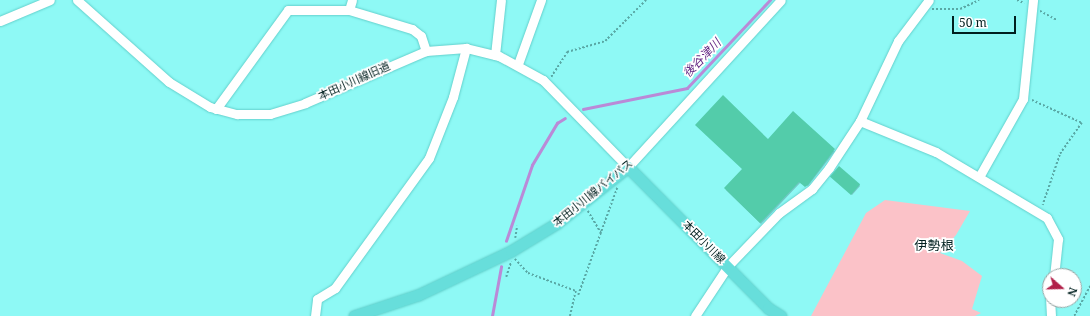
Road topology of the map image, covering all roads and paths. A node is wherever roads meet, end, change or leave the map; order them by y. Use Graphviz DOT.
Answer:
graph roads {
  1 [pos="50,0"];
  2 [pos="77,0"];
  3 [pos="352,0"];
  4 [pos="501,0"];
  5 [pos="541,0"];
  6 [pos="646,0"];
  7 [pos="781,0"];
  8 [pos="929,0"];
  9 [pos="978,0"];
  10 [pos="1033,0"];
  11 [pos="922,9"];
  12 [pos="349,10"];
  13 [pos="0,21"];
  14 [pos="466,48"];
  15 [pos="426,51"];
  16 [pos="495,55"];
  17 [pos="518,64"];
  18 [pos="546,87"];
  19 [pos="1023,96"];
  20 [pos="216,109"];
  21 [pos="860,121"];
  22 [pos="628,167"];
  23 [pos="979,177"];
  24 [pos="617,188"];
  25 [pos="588,211"];
  26 [pos="1039,213"];
  27 [pos="602,233"];
  28 [pos="513,254"];
  29 [pos="728,266"];
  30 [pos="1055,268"];
  31 [pos="506,277"];
  32 [pos="1090,286"];
  33 [pos="578,294"];
  34 [pos="315,316"];
  35 [pos="354,316"];
  36 [pos="570,316"];
  37 [pos="695,316"];
  38 [pos="781,316"];
  39 [pos="1074,316"];
  1 -- 13 [label="street"];
  2 -- 20 [label="street, 本田小川線旧道"];
  3 -- 12 [label="street"];
  4 -- 16 [label="street"];
  5 -- 17 [label="street"];
  6 -- 18 [label="path"];
  7 -- 22 [label="street, 本田小川線バイパス"];
  8 -- 11 [label="street"];
  9 -- 11 [label="path"];
  10 -- 19 [label="street"];
  11 -- 21 [label="street"];
  12 -- 15 [label="street"];
  12 -- 20 [label="street"];
  14 -- 15 [label="street, 本田小川線旧道"];
  14 -- 16 [label="street, 本田小川線旧道"];
  14 -- 34 [label="street"];
  15 -- 20 [label="street, 本田小川線旧道"];
  16 -- 17 [label="street, 本田小川線旧道"];
  17 -- 18 [label="street, 本田小川線旧道"];
  18 -- 22 [label="street, 本田小川線旧道"];
  19 -- 23 [label="street"];
  19 -- 26 [label="path"];
  21 -- 23 [label="street"];
  21 -- 29 [label="street"];
  22 -- 28 [label="main road, 本田小川線バイパス"];
  22 -- 29 [label="main road, 本田小川線"];
  23 -- 26 [label="street"];
  24 -- 27 [label="path"];
  25 -- 27 [label="path"];
  26 -- 30 [label="street"];
  27 -- 33 [label="path"];
  28 -- 31 [label="path"];
  28 -- 33 [label="path"];
  28 -- 35 [label="main road, 本田小川線バイパス"];
  29 -- 37 [label="street"];
  29 -- 38 [label="main road, 本田小川線"];
  32 -- 39 [label="path"];
  33 -- 36 [label="path"];
}
